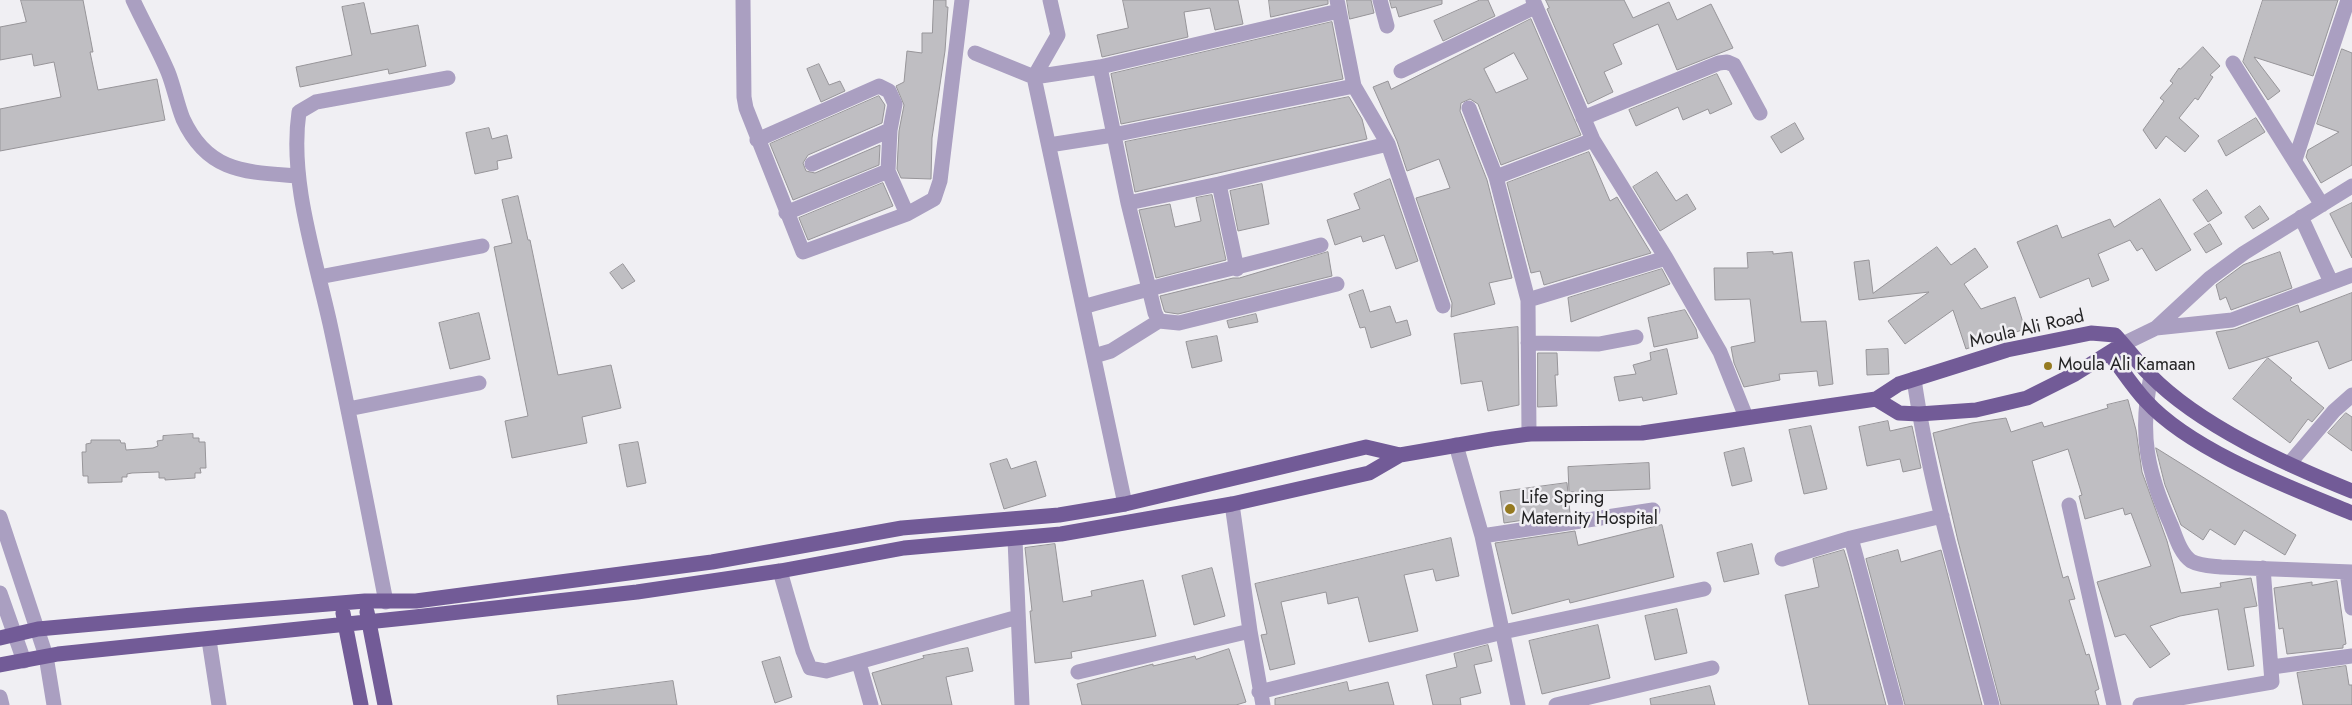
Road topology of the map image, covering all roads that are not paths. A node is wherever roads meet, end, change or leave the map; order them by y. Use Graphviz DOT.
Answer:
graph roads {
  1 [pos="133,0"];
  2 [pos="744,0"];
  3 [pos="962,0"];
  4 [pos="1050,0"];
  5 [pos="1380,0"];
  6 [pos="2348,0"];
  7 [pos="1534,3"];
  8 [pos="1338,5"];
  9 [pos="1386,26"];
  10 [pos="975,53"];
  11 [pos="2233,63"];
  12 [pos="1100,67"];
  13 [pos="1401,71"];
  14 [pos="1034,77"];
  15 [pos="448,78"];
  16 [pos="1354,86"];
  17 [pos="1469,108"];
  18 [pos="1760,113"];
  19 [pos="1583,118"];
  20 [pos="890,130"];
  21 [pos="1113,136"];
  22 [pos="757,140"];
  23 [pos="1593,140"];
  24 [pos="1388,144"];
  25 [pos="1049,145"];
  26 [pos="2295,160"];
  27 [pos="812,164"];
  28 [pos="888,171"];
  29 [pos="298,176"];
  30 [pos="1496,178"];
  31 [pos="1219,184"];
  32 [pos="2352,186"];
  33 [pos="1128,202"];
  34 [pos="2322,204"];
  35 [pos="786,213"];
  36 [pos="907,214"];
  37 [pos="2301,217"];
  38 [pos="1321,245"];
  39 [pos="482,246"];
  40 [pos="1666,258"];
  41 [pos="1237,269"];
  42 [pos="2352,275"];
  43 [pos="319,277"];
  44 [pos="2331,282"];
  45 [pos="1337,284"];
  46 [pos="1148,288"];
  47 [pos="1528,300"];
  48 [pos="1443,306"];
  49 [pos="1083,307"];
  50 [pos="1159,321"];
  51 [pos="2156,328"];
  52 [pos="1636,337"];
  53 [pos="1528,343"];
  54 [pos="2123,344"];
  55 [pos="2109,353"];
  56 [pos="1094,356"];
  57 [pos="2151,376"];
  58 [pos="1914,379"];
  59 [pos="479,384"];
  60 [pos="2352,395"];
  61 [pos="1876,399"];
  62 [pos="2146,401"];
  63 [pos="348,409"];
  64 [pos="1919,414"];
  65 [pos="1746,417"];
  66 [pos="1529,434"];
  67 [pos="1456,446"];
  68 [pos="1400,455"];
  69 [pos="2289,464"];
  70 [pos="2352,492"];
  71 [pos="1125,504"];
  72 [pos="1232,504"];
  73 [pos="2069,505"];
  74 [pos="1653,510"];
  75 [pos="2352,513"];
  76 [pos="1942,516"];
  77 [pos="0,517"];
  78 [pos="1482,536"];
  79 [pos="1851,538"];
  80 [pos="1015,539"];
  81 [pos="1782,560"];
  82 [pos="2264,568"];
  83 [pos="780,571"];
  84 [pos="2350,572"];
  85 [pos="1704,589"];
  86 [pos="0,593"];
  87 [pos="365,601"];
  88 [pos="386,602"];
  89 [pos="342,603"];
  90 [pos="2352,608"];
  91 [pos="1018,616"];
  92 [pos="368,621"];
  93 [pos="344,623"];
  94 [pos="38,629"];
  95 [pos="1250,631"];
  96 [pos="1503,632"];
  97 [pos="7,636"];
  98 [pos="209,640"];
  99 [pos="46,656"];
  100 [pos="2352,656"];
  101 [pos="24,661"];
  102 [pos="859,663"];
  103 [pos="0,665"];
  104 [pos="2272,667"];
  105 [pos="1712,668"];
  106 [pos="1078,672"];
  107 [pos="0,697"];
  108 [pos="1261,699"];
  109 [pos="2,705"];
  110 [pos="54,705"];
  111 [pos="219,705"];
  112 [pos="360,705"];
  113 [pos="385,705"];
  114 [pos="871,705"];
  115 [pos="1022,705"];
  116 [pos="1518,705"];
  117 [pos="1556,705"];
  118 [pos="1896,705"];
  119 [pos="1992,705"];
  120 [pos="2114,705"];
  121 [pos="2140,705"];
  1 -- 29 [label="street"];
  2 -- 22 [label="street"];
  3 -- 36 [label="street"];
  4 -- 14 [label="street"];
  5 -- 9 [label="street"];
  6 -- 26 [label="street"];
  7 -- 13 [label="street"];
  7 -- 19 [label="street"];
  8 -- 12 [label="street"];
  8 -- 16 [label="street"];
  10 -- 14 [label="street"];
  11 -- 26 [label="street"];
  12 -- 14 [label="street"];
  12 -- 21 [label="street"];
  14 -- 25 [label="street"];
  15 -- 29 [label="street"];
  16 -- 21 [label="street"];
  16 -- 24 [label="street"];
  17 -- 30 [label="street"];
  18 -- 19 [label="street"];
  19 -- 23 [label="street"];
  20 -- 22 [label="street"];
  20 -- 27 [label="street"];
  20 -- 28 [label="street"];
  21 -- 25 [label="street"];
  21 -- 33 [label="street"];
  22 -- 35 [label="street"];
  23 -- 30 [label="street"];
  23 -- 40 [label="street"];
  24 -- 31 [label="street"];
  24 -- 48 [label="street"];
  25 -- 49 [label="street"];
  26 -- 34 [label="street"];
  28 -- 35 [label="street"];
  28 -- 36 [label="street"];
  29 -- 43 [label="street"];
  30 -- 47 [label="street"];
  31 -- 33 [label="street"];
  31 -- 41 [label="street"];
  32 -- 34 [label="street"];
  33 -- 46 [label="street"];
  34 -- 37 [label="street"];
  35 -- 36 [label="street"];
  37 -- 44 [label="street"];
  37 -- 51 [label="street"];
  38 -- 41 [label="street"];
  39 -- 43 [label="street"];
  40 -- 47 [label="street"];
  40 -- 65 [label="street"];
  41 -- 46 [label="street"];
  42 -- 44 [label="street"];
  43 -- 63 [label="street"];
  44 -- 51 [label="street"];
  45 -- 50 [label="street"];
  46 -- 49 [label="street"];
  46 -- 50 [label="street"];
  47 -- 53 [label="street"];
  49 -- 56 [label="street"];
  50 -- 56 [label="street"];
  51 -- 54 [label="street"];
  52 -- 53 [label="street"];
  53 -- 66 [label="street"];
  54 -- 55 [label="main road"];
  54 -- 57 [label="main road, Moula Ali Road"];
  54 -- 58 [label="main road, Moula Ali Road"];
  55 -- 62 [label="main road"];
  55 -- 64 [label="main road"];
  56 -- 71 [label="street"];
  57 -- 62 [label="street"];
  57 -- 69 [label="main road, Moula Ali Road"];
  58 -- 61 [label="main road, Moula Ali Road"];
  58 -- 64 [label="street"];
  59 -- 63 [label="street"];
  60 -- 69 [label="street"];
  61 -- 64 [label="main road"];
  61 -- 65 [label="main road"];
  62 -- 75 [label="main road"];
  62 -- 82 [label="street"];
  63 -- 88 [label="street"];
  64 -- 76 [label="street"];
  65 -- 66 [label="main road"];
  66 -- 67 [label="main road"];
  67 -- 68 [label="main road"];
  67 -- 78 [label="street"];
  68 -- 71 [label="main road"];
  68 -- 72 [label="main road"];
  69 -- 70 [label="main road, Moula Ali Road"];
  71 -- 88 [label="main road"];
  72 -- 80 [label="main road"];
  72 -- 95 [label="street"];
  73 -- 120 [label="street"];
  74 -- 78 [label="street"];
  76 -- 79 [label="street"];
  76 -- 119 [label="street"];
  77 -- 94 [label="street"];
  78 -- 96 [label="street"];
  79 -- 81 [label="street"];
  79 -- 118 [label="street"];
  80 -- 83 [label="main road"];
  80 -- 91 [label="street"];
  82 -- 84 [label="street"];
  82 -- 104 [label="street"];
  83 -- 92 [label="main road"];
  83 -- 102 [label="street"];
  84 -- 90 [label="street"];
  85 -- 96 [label="street"];
  86 -- 97 [label="street"];
  87 -- 88 [label="main road"];
  87 -- 89 [label="main road"];
  87 -- 92 [label="main road"];
  89 -- 93 [label="main road"];
  89 -- 94 [label="main road"];
  91 -- 102 [label="street"];
  91 -- 115 [label="street"];
  92 -- 93 [label="main road"];
  92 -- 113 [label="main road"];
  93 -- 98 [label="main road"];
  93 -- 112 [label="main road"];
  94 -- 97 [label="main road"];
  94 -- 99 [label="street"];
  95 -- 106 [label="street"];
  95 -- 108 [label="street"];
  96 -- 108 [label="street"];
  96 -- 116 [label="street"];
  97 -- 101 [label="street"];
  98 -- 99 [label="main road"];
  98 -- 111 [label="street"];
  99 -- 101 [label="main road"];
  99 -- 110 [label="street"];
  100 -- 104 [label="street"];
  101 -- 103 [label="main road"];
  102 -- 114 [label="street"];
  104 -- 121 [label="street"];
  105 -- 117 [label="street"];
  107 -- 109 [label="street"];
}
